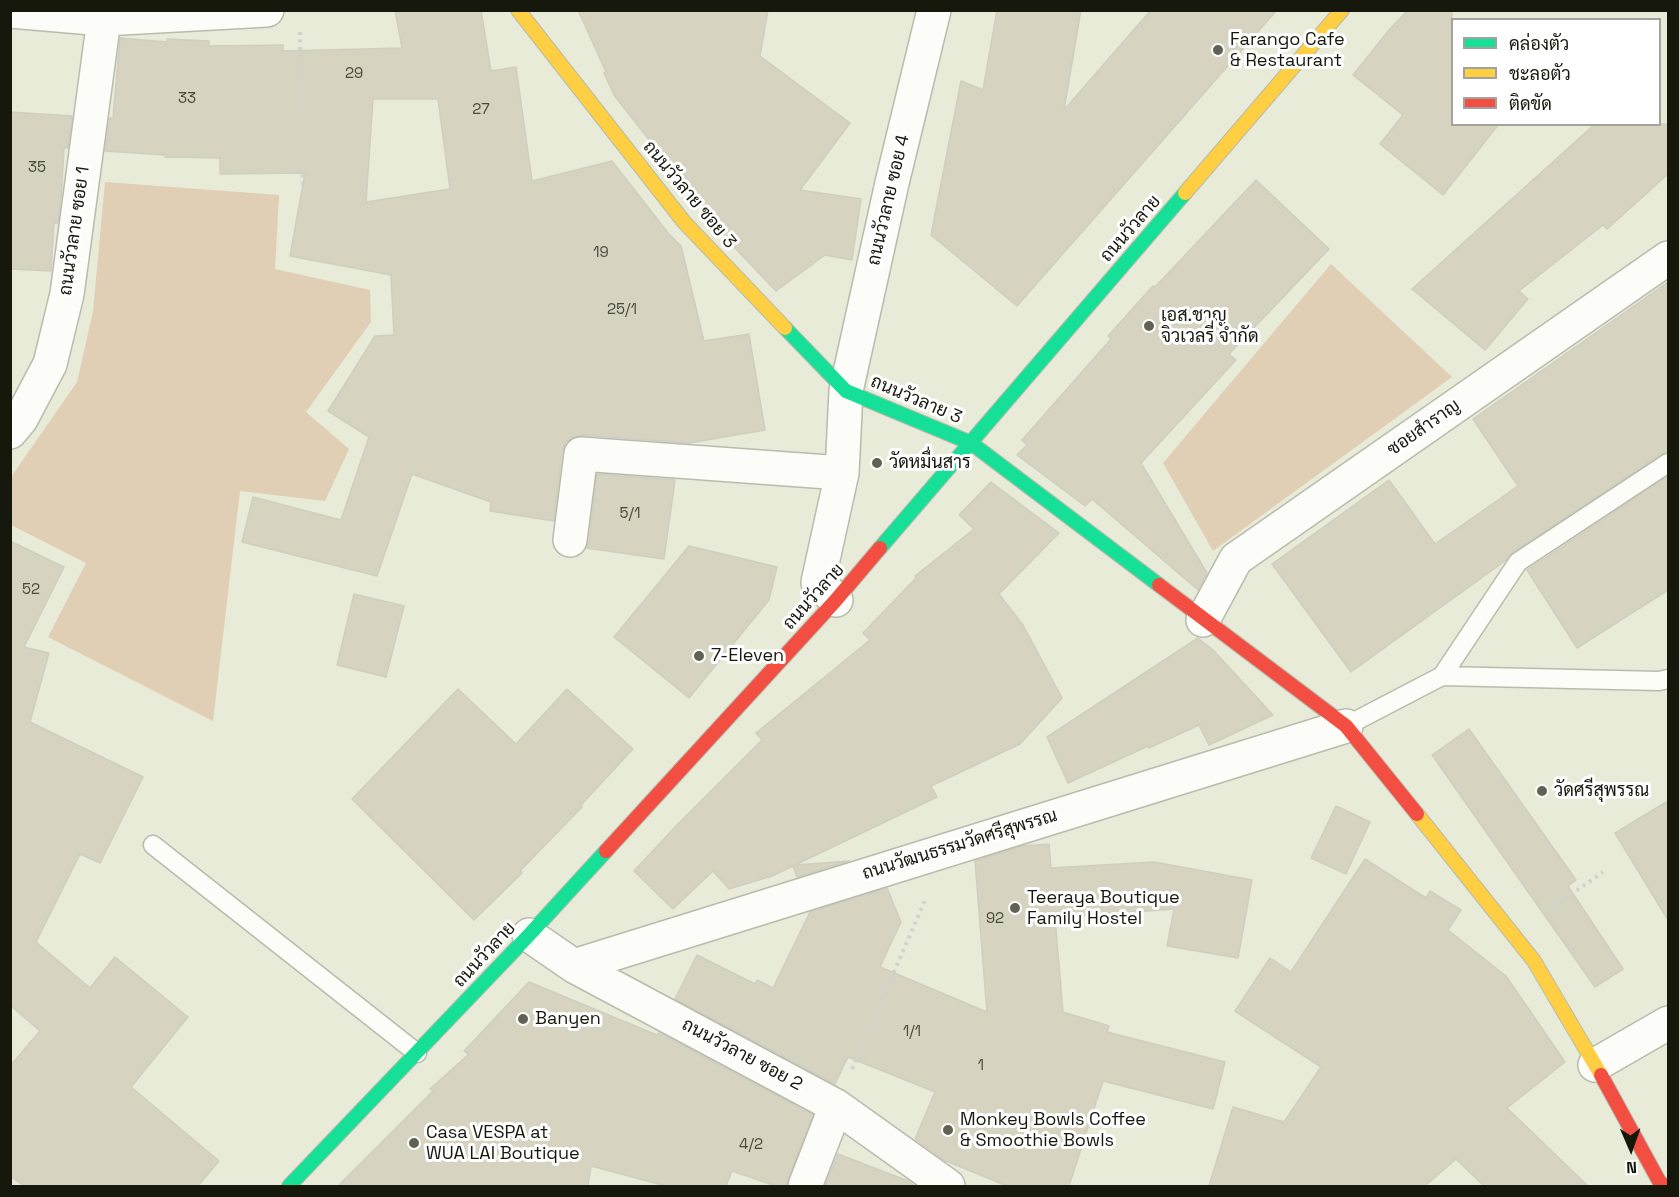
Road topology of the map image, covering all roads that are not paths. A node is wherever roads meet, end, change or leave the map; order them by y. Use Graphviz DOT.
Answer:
graph roads {
  1 [pos="267,10"];
  2 [pos="518,10"];
  3 [pos="934,10"];
  4 [pos="1342,10"];
  5 [pos="10,11"];
  6 [pos="104,19"];
  7 [pos="1668,258"];
  8 [pos="846,391"];
  9 [pos="10,432"];
  10 [pos="971,443"];
  11 [pos="1668,463"];
  12 [pos="842,473"];
  13 [pos="570,540"];
  14 [pos="836,600"];
  15 [pos="1203,620"];
  16 [pos="1442,676"];
  17 [pos="1668,679"];
  18 [pos="1346,726"];
  19 [pos="153,845"];
  20 [pos="529,935"];
  21 [pos="574,966"];
  22 [pos="1668,1023"];
  23 [pos="417,1053"];
  24 [pos="1595,1065"];
  25 [pos="836,1106"];
  26 [pos="289,1186"];
  27 [pos="805,1186"];
  28 [pos="948,1186"];
  29 [pos="1664,1186"];
  1 -- 6 [label="street"];
  2 -- 8 [label="street, ถนนวัวลาย ซอย 3"];
  3 -- 8 [label="street, ถนนวัวลาย ซอย 4"];
  4 -- 10 [label="street, ถนนวัวลาย"];
  5 -- 6 [label="street"];
  6 -- 9 [label="street, ถนนวัวลาย ซอย 1"];
  7 -- 15 [label="street, ซอยสำราญ"];
  8 -- 10 [label="street, ถนนวัวลาย 3"];
  8 -- 12 [label="street, ถนนวัวลาย ซอย 4"];
  10 -- 14 [label="street, ถนนวัวลาย"];
  10 -- 15 [label="street, ถนนวัวลาย 3"];
  11 -- 16 [label="lane"];
  12 -- 13 [label="street"];
  12 -- 14 [label="street, ถนนวัวลาย ซอย 4"];
  14 -- 20 [label="street, ถนนวัวลาย"];
  15 -- 18 [label="street, ถนนวัวลาย 3"];
  16 -- 17 [label="lane"];
  16 -- 18 [label="lane"];
  18 -- 21 [label="street, ถนนวัฒนธรรมวัดศรีสุพรรณ"];
  18 -- 24 [label="street, ถนนวัวลาย 3"];
  19 -- 23 [label="lane"];
  20 -- 21 [label="street, ถนนวัวลาย ซอย 2"];
  20 -- 23 [label="street, ถนนวัวลาย"];
  21 -- 25 [label="street, ถนนวัวลาย ซอย 2"];
  22 -- 24 [label="street"];
  23 -- 26 [label="street, ถนนวัวลาย"];
  24 -- 29 [label="street, ถนนวัวลาย 3"];
  25 -- 27 [label="street"];
  25 -- 28 [label="street, ถนนวัวลาย ซอย 2"];
}
